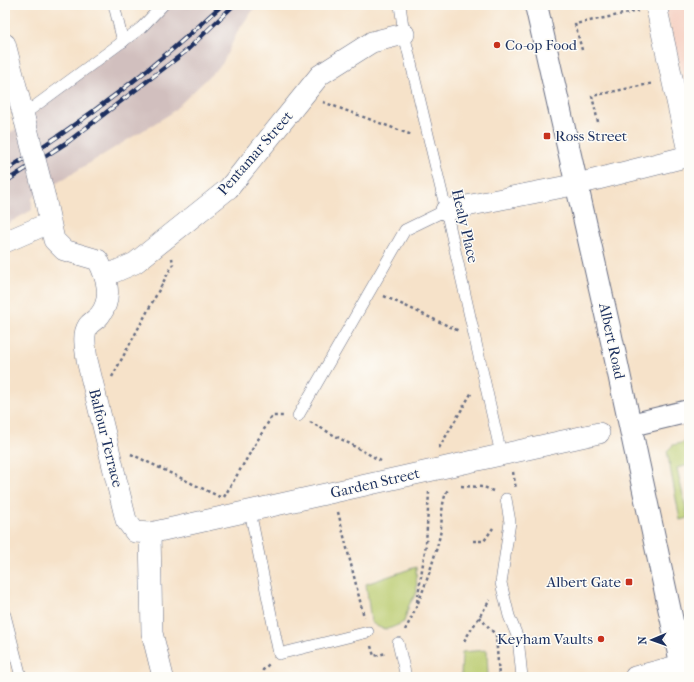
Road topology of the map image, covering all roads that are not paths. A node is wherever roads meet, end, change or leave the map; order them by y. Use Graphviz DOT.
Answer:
graph roads {
  1 [pos="114,5"];
  2 [pos="163,5"];
  3 [pos="400,5"];
  4 [pos="536,5"];
  5 [pos="656,6"];
  6 [pos="404,34"];
  7 [pos="123,42"];
  8 [pos="5,44"];
  9 [pos="24,118"];
  10 [pos="689,156"];
  11 [pos="578,184"];
  12 [pos="446,210"];
  13 [pos="49,223"];
  14 [pos="5,242"];
  15 [pos="105,276"];
  16 [pos="689,411"];
  17 [pos="298,416"];
  18 [pos="631,425"];
  19 [pos="600,433"];
  20 [pos="501,454"];
  21 [pos="506,498"];
  22 [pos="250,511"];
  23 [pos="150,533"];
  24 [pos="5,615"];
  25 [pos="368,632"];
  26 [pos="399,647"];
  27 [pos="682,671"];
  28 [pos="21,677"];
  29 [pos="163,677"];
  30 [pos="406,677"];
  31 [pos="522,677"];
  32 [pos="635,677"];
  1 -- 7 [label="lane"];
  2 -- 7 [label="lane"];
  3 -- 6 [label="lane, Healy Place"];
  4 -- 11 [label="main road, Albert Road"];
  5 -- 10 [label="street"];
  6 -- 12 [label="lane, Healy Place"];
  6 -- 15 [label="street, Pentamar Street"];
  7 -- 9 [label="lane"];
  8 -- 9 [label="street, Balfour Terrace"];
  9 -- 13 [label="street, Balfour Terrace, bridge"];
  10 -- 11 [label="street"];
  11 -- 12 [label="street"];
  11 -- 18 [label="main road, Albert Road"];
  12 -- 17 [label="lane"];
  12 -- 20 [label="lane, Healy Place"];
  13 -- 14 [label="street"];
  13 -- 15 [label="street, Balfour Terrace"];
  15 -- 23 [label="street, Balfour Terrace"];
  16 -- 18 [label="main road"];
  18 -- 27 [label="main road, Albert Road"];
  19 -- 20 [label="street, Garden Street"];
  20 -- 22 [label="street, Garden Street"];
  21 -- 31 [label="lane"];
  22 -- 23 [label="street, Garden Street"];
  22 -- 25 [label="lane"];
  23 -- 29 [label="street"];
  24 -- 28 [label="lane"];
  26 -- 30 [label="lane"];
  27 -- 32 [label="street"];
}
